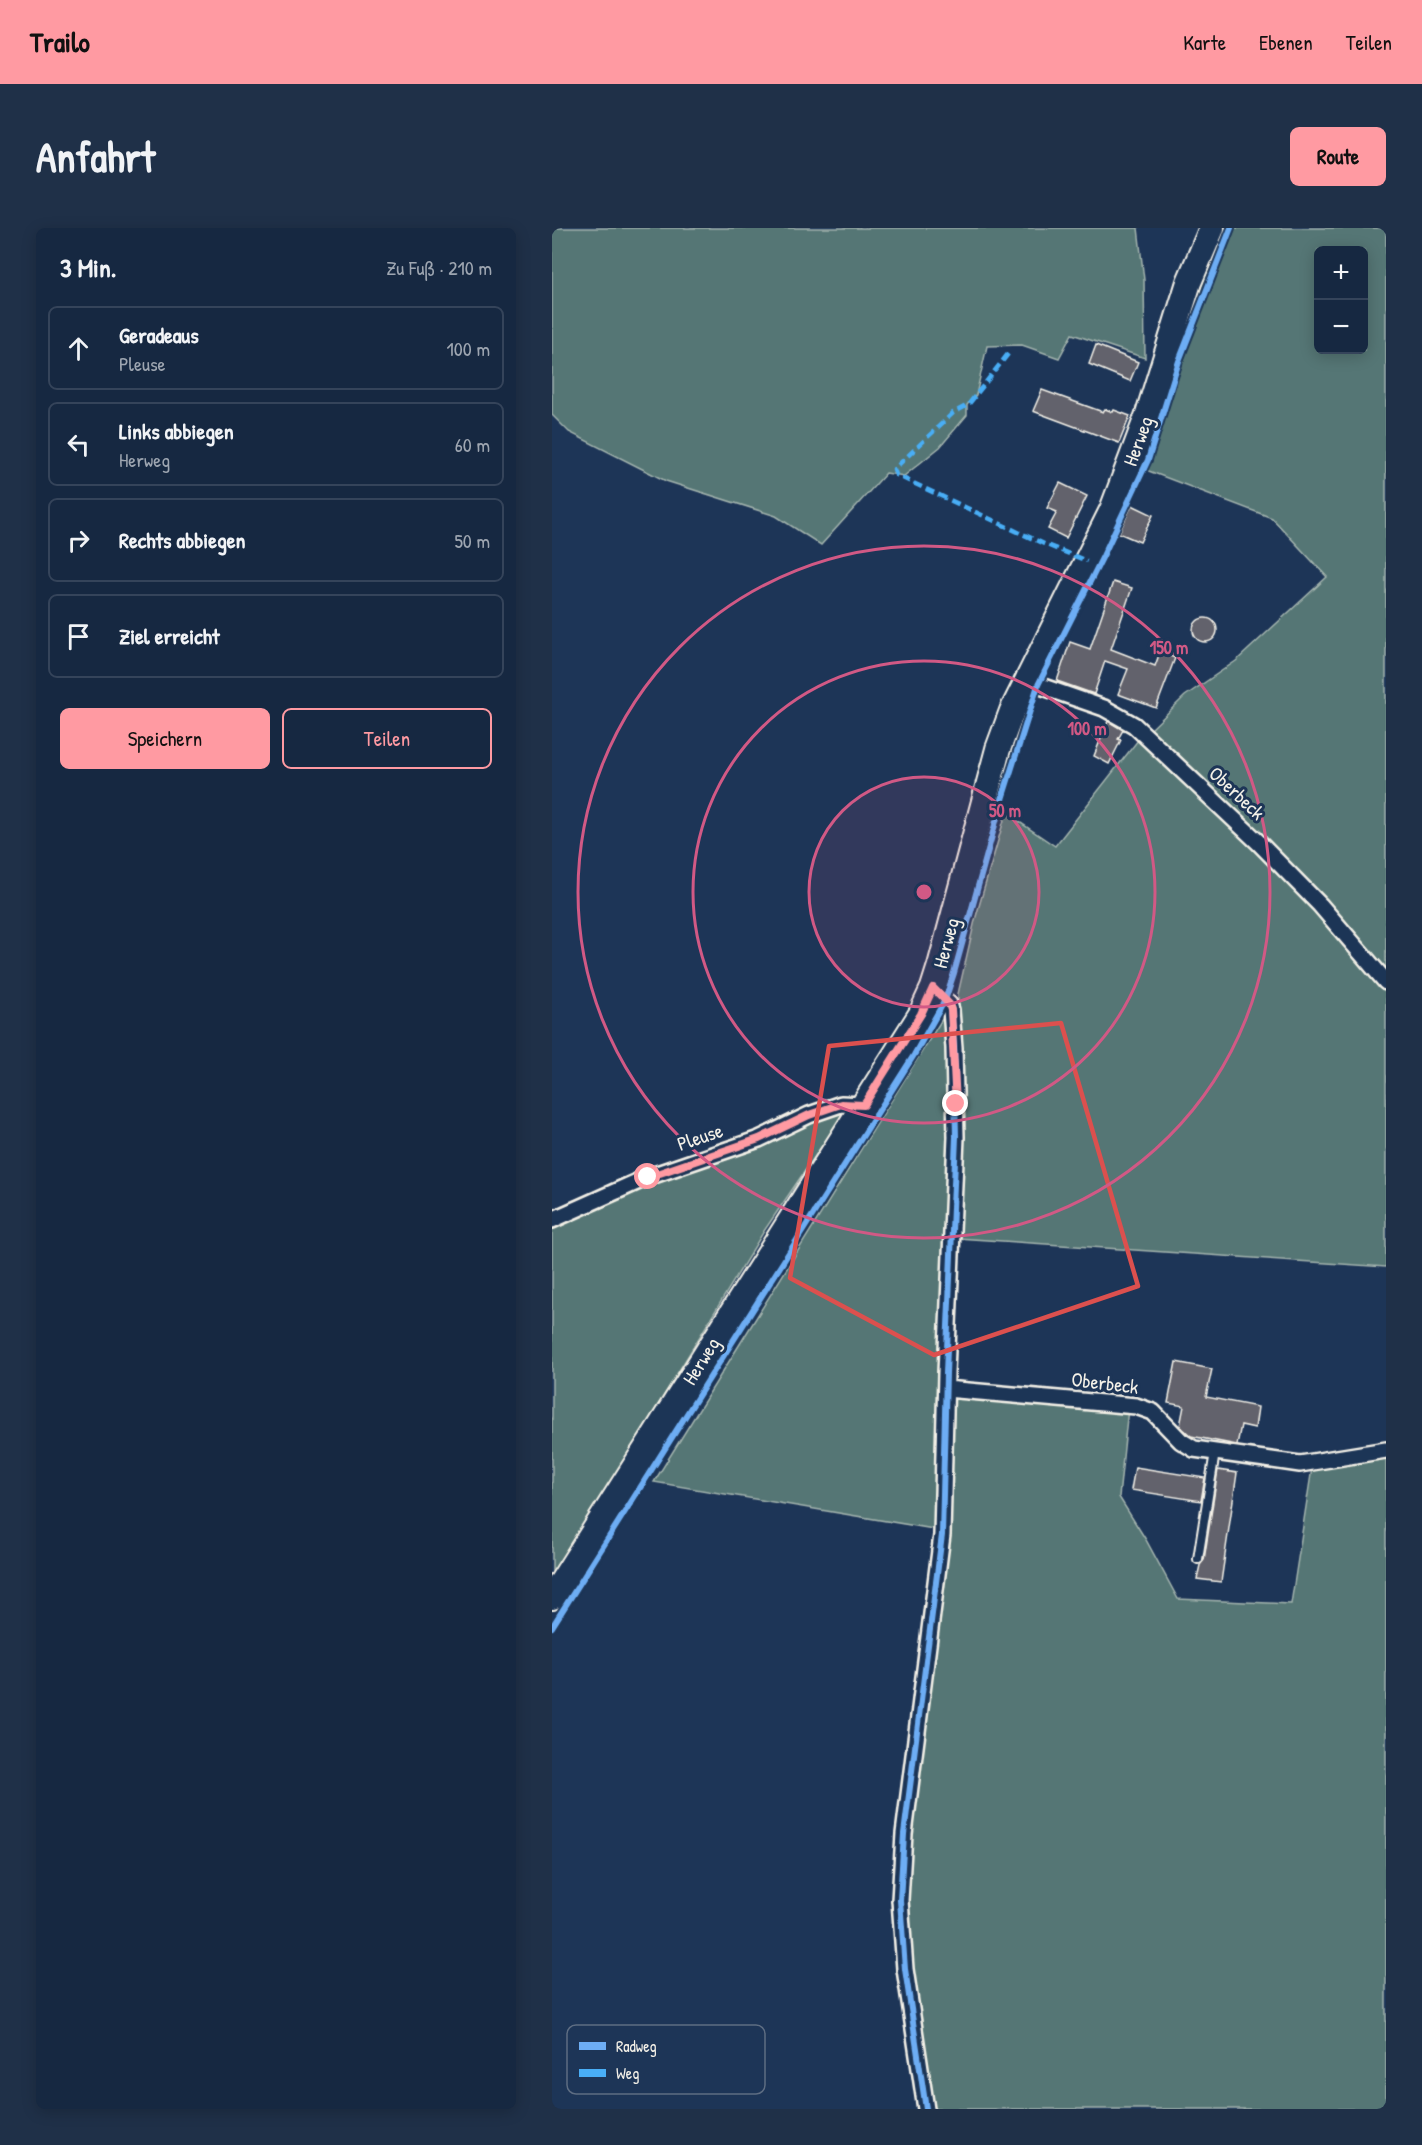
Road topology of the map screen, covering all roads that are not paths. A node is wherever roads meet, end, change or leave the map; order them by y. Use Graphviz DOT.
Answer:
graph roads {
  1 [pos="1212,228"];
  2 [pos="1026,681"];
  3 [pos="1386,982"];
  4 [pos="933,988"];
  5 [pos="864,1105"];
  6 [pos="552,1220"];
  7 [pos="946,1389"];
  8 [pos="1386,1450"];
  9 [pos="1215,1452"];
  10 [pos="1198,1559"];
  11 [pos="552,1597"];
  12 [pos="926,2109"];
  1 -- 2 [label="main road, Herweg"];
  2 -- 3 [label="street, Oberbeck"];
  2 -- 4 [label="main road, Herweg"];
  4 -- 5 [label="main road, Herweg"];
  4 -- 7 [label="street"];
  5 -- 6 [label="street, Pleuse"];
  5 -- 11 [label="main road, Herweg"];
  7 -- 9 [label="street, Oberbeck"];
  7 -- 12 [label="street"];
  8 -- 9 [label="street, Oberbeck"];
  9 -- 10 [label="lane"];
}
